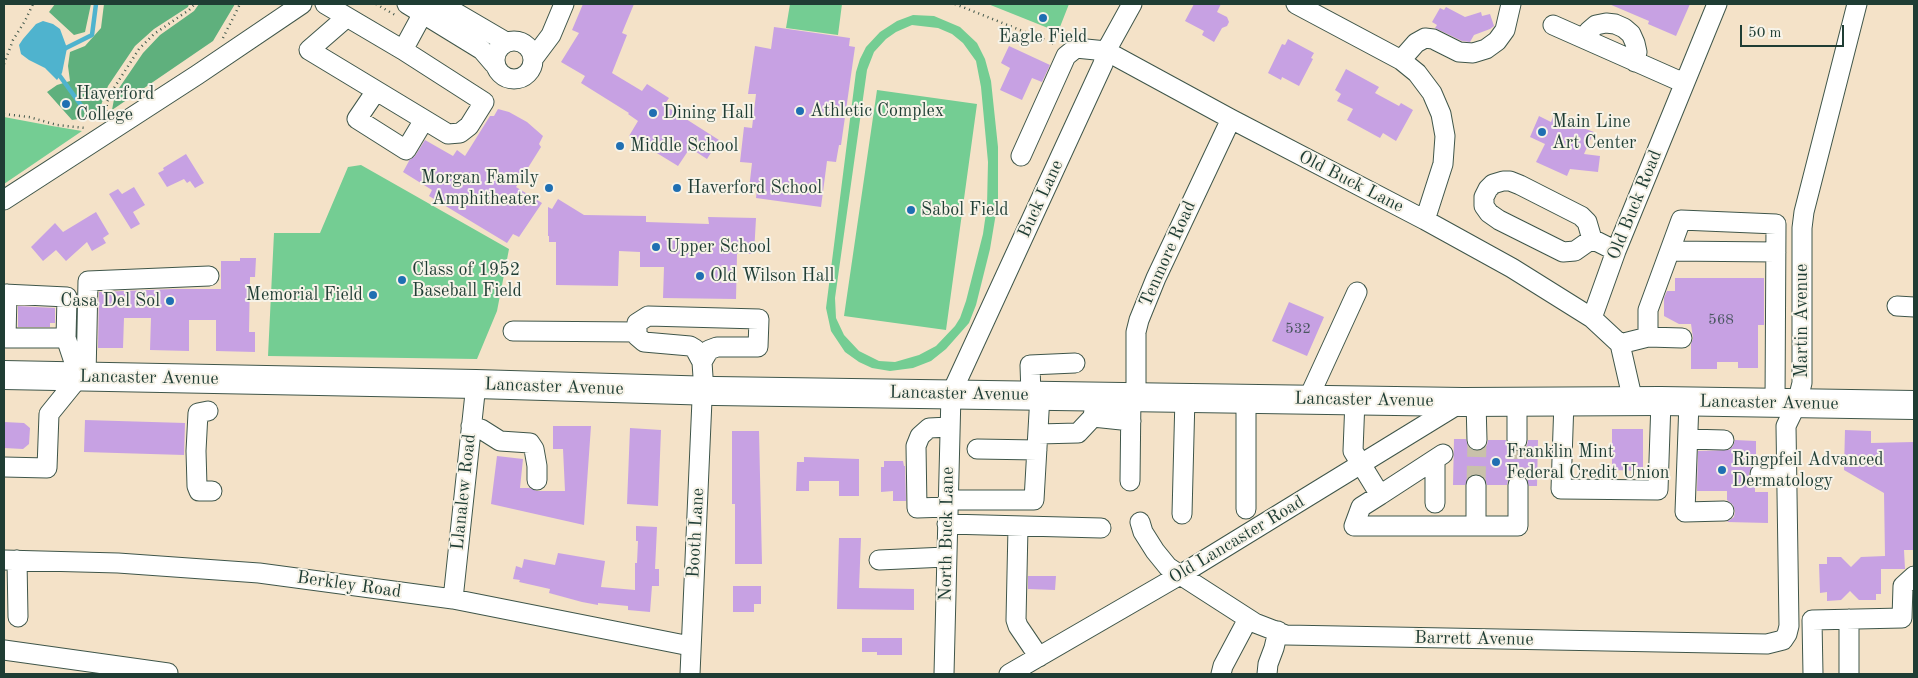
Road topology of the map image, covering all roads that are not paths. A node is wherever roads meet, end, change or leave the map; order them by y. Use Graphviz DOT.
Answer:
graph roads {
  1 [pos="302,4"];
  2 [pos="325,4"];
  3 [pos="441,4"];
  4 [pos="564,4"];
  5 [pos="1132,4"];
  6 [pos="1296,4"];
  7 [pos="1511,4"];
  8 [pos="1717,4"];
  9 [pos="1856,4"];
  10 [pos="419,7"];
  11 [pos="347,17"];
  12 [pos="1553,25"];
  13 [pos="1583,38"];
  14 [pos="506,42"];
  15 [pos="403,50"];
  16 [pos="1106,51"];
  17 [pos="533,59"];
  18 [pos="1401,60"];
  19 [pos="1635,62"];
  20 [pos="500,71"];
  21 [pos="1684,83"];
  22 [pos="376,91"];
  23 [pos="484,102"];
  24 [pos="1231,119"];
  25 [pos="424,120"];
  26 [pos="1021,156"];
  27 [pos="4,200"];
  28 [pos="1426,220"];
  29 [pos="1592,239"];
  30 [pos="1616,251"];
  31 [pos="1670,251"];
  32 [pos="1776,252"];
  33 [pos="209,276"];
  34 [pos="1357,292"];
  35 [pos="6,294"];
  36 [pos="1592,318"];
  37 [pos="5,322"];
  38 [pos="513,331"];
  39 [pos="636,332"];
  40 [pos="1648,336"];
  41 [pos="66,338"];
  42 [pos="1682,338"];
  43 [pos="1620,344"];
  44 [pos="702,362"];
  45 [pos="1075,363"];
  46 [pos="4,375"];
  47 [pos="82,377"];
  48 [pos="209,379"];
  49 [pos="476,384"];
  50 [pos="703,391"];
  51 [pos="951,394"];
  52 [pos="1035,395"];
  53 [pos="1185,397"];
  54 [pos="1246,398"];
  55 [pos="1308,399"];
  56 [pos="1355,400"];
  57 [pos="1564,401"];
  58 [pos="1633,401"];
  59 [pos="1662,401"];
  60 [pos="1469,402"];
  61 [pos="1517,402"];
  62 [pos="1689,402"];
  63 [pos="1786,403"];
  64 [pos="1133,405"];
  65 [pos="1914,405"];
  66 [pos="1095,407"];
  67 [pos="471,426"];
  68 [pos="949,427"];
  69 [pos="1688,439"];
  70 [pos="1476,440"];
  71 [pos="1517,440"];
  72 [pos="1724,440"];
  73 [pos="1037,442"];
  74 [pos="977,449"];
  75 [pos="1361,464"];
  76 [pos="4,467"];
  77 [pos="1760,474"];
  78 [pos="1785,474"];
  79 [pos="537,480"];
  80 [pos="1130,481"];
  81 [pos="1476,485"];
  82 [pos="1518,485"];
  83 [pos="212,491"];
  84 [pos="1380,495"];
  85 [pos="1434,503"];
  86 [pos="1246,509"];
  87 [pos="947,510"];
  88 [pos="1724,511"];
  89 [pos="1182,514"];
  90 [pos="1140,522"];
  91 [pos="1018,526"];
  92 [pos="1476,526"];
  93 [pos="1101,528"];
  94 [pos="946,557"];
  95 [pos="10,560"];
  96 [pos="879,560"];
  97 [pos="1180,575"];
  98 [pos="1914,576"];
  99 [pos="453,599"];
  100 [pos="18,616"];
  101 [pos="1248,619"];
  102 [pos="1849,619"];
  103 [pos="1278,632"];
  104 [pos="1783,640"];
  105 [pos="690,646"];
  106 [pos="4,650"];
  107 [pos="1813,652"];
  108 [pos="1039,657"];
  109 [pos="168,673"];
  110 [pos="690,674"];
  111 [pos="944,674"];
  112 [pos="1009,674"];
  113 [pos="1221,674"];
  114 [pos="1267,674"];
  115 [pos="1813,674"];
  116 [pos="1848,674"];
  1 -- 27 [label="street"];
  2 -- 11 [label="street"];
  3 -- 14 [label="street"];
  4 -- 17 [label="street"];
  5 -- 16 [label="street, Buck Lane"];
  6 -- 18 [label="street"];
  7 -- 18 [label="street"];
  8 -- 21 [label="street, Old Buck Road"];
  9 -- 63 [label="street, Martin Avenue"];
  10 -- 15 [label="street"];
  10 -- 20 [label="street"];
  11 -- 15 [label="street"];
  11 -- 22 [label="street"];
  12 -- 13 [label="street"];
  13 -- 19 [label="street"];
  13 -- 19 [label="street"];
  14 -- 17 [label="street"];
  14 -- 20 [label="street"];
  15 -- 23 [label="street"];
  16 -- 24 [label="street, Old Buck Lane"];
  16 -- 26 [label="street"];
  16 -- 51 [label="street, Buck Lane"];
  17 -- 20 [label="street"];
  18 -- 28 [label="street"];
  19 -- 21 [label="street"];
  20 -- 23 [label="street"];
  21 -- 30 [label="street, Old Buck Road"];
  22 -- 25 [label="street"];
  22 -- 25 [label="street"];
  23 -- 25 [label="street"];
  24 -- 28 [label="street, Old Buck Lane"];
  24 -- 64 [label="street, Tenmore Road"];
  28 -- 36 [label="street, Old Buck Lane"];
  29 -- 29 [label="street"];
  29 -- 30 [label="street"];
  30 -- 36 [label="street, Old Buck Road"];
  31 -- 32 [label="street"];
  31 -- 32 [label="street"];
  31 -- 40 [label="street"];
  32 -- 63 [label="street"];
  33 -- 47 [label="street"];
  34 -- 55 [label="street"];
  35 -- 37 [label="street"];
  35 -- 41 [label="street"];
  36 -- 43 [label="street"];
  37 -- 41 [label="street"];
  38 -- 39 [label="street"];
  39 -- 44 [label="street"];
  39 -- 44 [label="street"];
  40 -- 42 [label="street"];
  40 -- 43 [label="street"];
  41 -- 47 [label="street"];
  43 -- 58 [label="street"];
  44 -- 50 [label="street, Booth Lane"];
  45 -- 52 [label="street"];
  46 -- 47 [label="highway, Lancaster Avenue"];
  47 -- 48 [label="highway, Lancaster Avenue"];
  47 -- 76 [label="street"];
  48 -- 49 [label="highway, Lancaster Avenue"];
  48 -- 83 [label="street"];
  49 -- 50 [label="highway, Lancaster Avenue"];
  49 -- 67 [label="street, Llanalew Road"];
  50 -- 51 [label="highway, Lancaster Avenue"];
  50 -- 105 [label="street, Booth Lane"];
  51 -- 52 [label="highway, Lancaster Avenue"];
  51 -- 68 [label="street, North Buck Lane"];
  52 -- 66 [label="highway, Lancaster Avenue"];
  52 -- 73 [label="street"];
  53 -- 54 [label="highway, Lancaster Avenue"];
  53 -- 64 [label="highway, Lancaster Avenue"];
  53 -- 89 [label="street"];
  54 -- 55 [label="highway, Lancaster Avenue"];
  54 -- 86 [label="street"];
  55 -- 56 [label="highway, Lancaster Avenue"];
  56 -- 60 [label="highway, Lancaster Avenue"];
  56 -- 75 [label="street"];
  57 -- 58 [label="highway, Lancaster Avenue"];
  57 -- 59 [label="street"];
  57 -- 61 [label="highway, Lancaster Avenue"];
  58 -- 59 [label="highway, Lancaster Avenue"];
  59 -- 62 [label="highway, Lancaster Avenue"];
  60 -- 61 [label="highway, Lancaster Avenue"];
  60 -- 70 [label="street"];
  60 -- 75 [label="street, Old Lancaster Road"];
  61 -- 71 [label="street"];
  62 -- 63 [label="highway, Lancaster Avenue"];
  62 -- 69 [label="street"];
  63 -- 65 [label="highway, Lancaster Avenue"];
  63 -- 78 [label="street, Martin Avenue"];
  64 -- 66 [label="highway, Lancaster Avenue"];
  64 -- 80 [label="street, Tenmore Road"];
  66 -- 73 [label="street"];
  67 -- 79 [label="street"];
  67 -- 99 [label="street, Llanalew Road"];
  68 -- 87 [label="street, North Buck Lane"];
  68 -- 87 [label="street"];
  69 -- 72 [label="street"];
  69 -- 88 [label="street"];
  73 -- 74 [label="street"];
  73 -- 87 [label="street"];
  75 -- 84 [label="street"];
  75 -- 97 [label="street, Old Lancaster Road"];
  77 -- 78 [label="street"];
  78 -- 104 [label="street, Martin Avenue"];
  81 -- 92 [label="street"];
  82 -- 92 [label="street"];
  84 -- 85 [label="street"];
  84 -- 92 [label="street"];
  87 -- 91 [label="street"];
  87 -- 94 [label="street, North Buck Lane"];
  90 -- 97 [label="street, Barrett Avenue"];
  91 -- 93 [label="street"];
  91 -- 108 [label="street"];
  94 -- 96 [label="street"];
  94 -- 111 [label="street, North Buck Lane"];
  95 -- 99 [label="street, Berkley Road"];
  95 -- 100 [label="street"];
  97 -- 101 [label="street, Barrett Avenue"];
  97 -- 108 [label="street, Old Lancaster Road"];
  98 -- 102 [label="street"];
  99 -- 105 [label="street, Berkley Road"];
  101 -- 103 [label="street, Barrett Avenue"];
  101 -- 113 [label="street"];
  102 -- 107 [label="street"];
  102 -- 116 [label="street"];
  103 -- 104 [label="street, Barrett Avenue"];
  103 -- 114 [label="street"];
  104 -- 107 [label="street"];
  105 -- 110 [label="street, Booth Lane"];
  106 -- 109 [label="street"];
  107 -- 115 [label="street"];
  108 -- 112 [label="street, Old Lancaster Road"];
}
